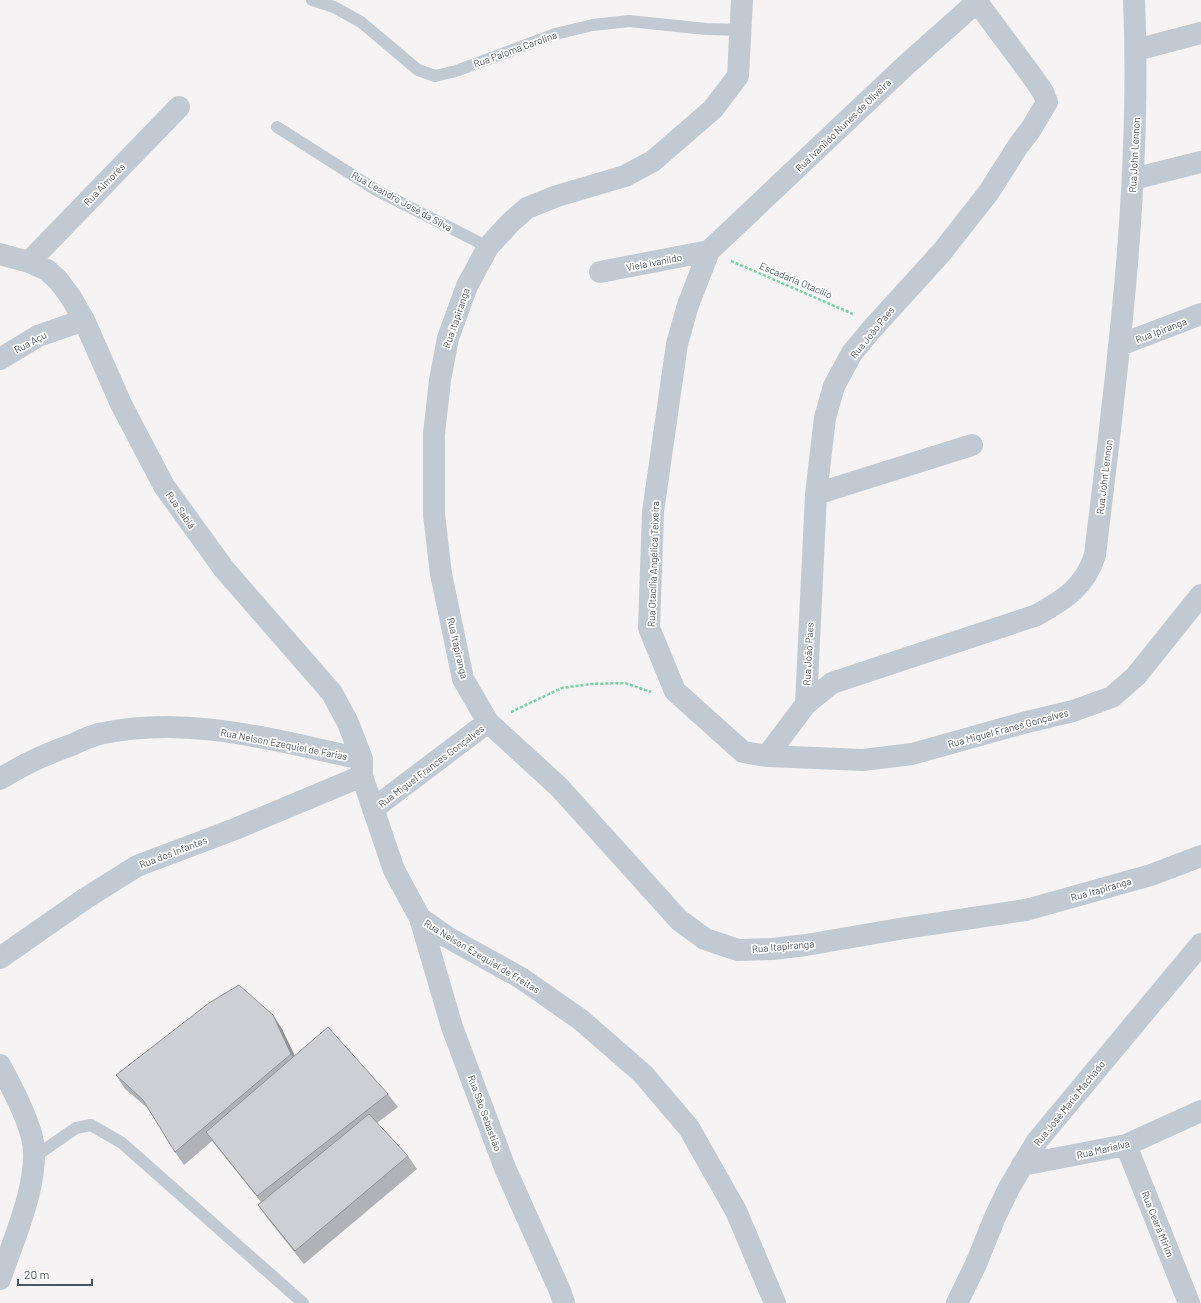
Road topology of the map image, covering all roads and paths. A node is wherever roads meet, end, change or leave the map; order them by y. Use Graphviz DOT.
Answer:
graph roads {
  1 [pos="312,0"];
  2 [pos="742,0"];
  3 [pos="1134,0"];
  4 [pos="978,1"];
  5 [pos="741,30"];
  6 [pos="1201,33"];
  7 [pos="1136,50"];
  8 [pos="179,107"];
  9 [pos="277,127"];
  10 [pos="1201,162"];
  11 [pos="1133,179"];
  12 [pos="488,247"];
  13 [pos="709,252"];
  14 [pos="0,254"];
  15 [pos="29,262"];
  16 [pos="600,272"];
  17 [pos="1201,314"];
  18 [pos="84,320"];
  19 [pos="877,324"];
  20 [pos="1120,345"];
  21 [pos="0,359"];
  22 [pos="972,445"];
  23 [pos="816,494"];
  24 [pos="1201,595"];
  25 [pos="675,691"];
  26 [pos="806,704"];
  27 [pos="488,722"];
  28 [pos="767,756"];
  29 [pos="362,768"];
  30 [pos="0,779"];
  31 [pos="373,809"];
  32 [pos="1201,856"];
  33 [pos="420,918"];
  34 [pos="1201,944"];
  35 [pos="0,958"];
  36 [pos="0,1065"];
  37 [pos="1201,1111"];
  38 [pos="1126,1145"];
  39 [pos="34,1157"];
  40 [pos="1022,1165"];
  41 [pos="0,1279"];
  42 [pos="303,1303"];
  43 [pos="564,1303"];
  44 [pos="775,1303"];
  45 [pos="957,1303"];
  46 [pos="1189,1303"];
  1 -- 5 [label="lane, Rua Paloma Carolina"];
  2 -- 5 [label="street, Rua Itapiranga"];
  3 -- 7 [label="street, Rua John Lennon"];
  4 -- 13 [label="street, Rua Ivanildo Nunes de Oliveira"];
  4 -- 19 [label="street, Rua João Paes"];
  5 -- 12 [label="street, Rua Itapiranga"];
  6 -- 7 [label="street"];
  7 -- 11 [label="street, Rua John Lennon"];
  8 -- 15 [label="street, Rua Aimorés"];
  9 -- 12 [label="lane, Rua Leandro José da Silva"];
  10 -- 11 [label="street"];
  11 -- 20 [label="street, Rua John Lennon"];
  12 -- 27 [label="street, Rua Itapiranga"];
  13 -- 16 [label="street, Viela Ivanildo"];
  13 -- 19 [label="path, Escadaria Otacílio"];
  13 -- 25 [label="street, Rua Otacília Angélica Teixeira"];
  14 -- 15 [label="street, Rua Sabiá"];
  15 -- 18 [label="street, Rua Sabiá"];
  17 -- 20 [label="street, Rua Ipiranga"];
  18 -- 21 [label="street, Rua Açu"];
  18 -- 29 [label="street, Rua Sabiá"];
  19 -- 23 [label="street, Rua João Paes"];
  20 -- 26 [label="street, Rua John Lennon"];
  22 -- 23 [label="street"];
  23 -- 26 [label="street, Rua João Paes"];
  24 -- 28 [label="street, Rua Miguel Franes Gonçalves"];
  25 -- 27 [label="path"];
  25 -- 28 [label="street, Rua Otacília Angélica Teixeira"];
  26 -- 28 [label="street, Rua John Lennon"];
  27 -- 31 [label="street, Rua Miguel Frances Gonçalves"];
  27 -- 32 [label="street, Rua Itapiranga"];
  29 -- 30 [label="street, Rua Nelson Ezequiel de Farias"];
  29 -- 31 [label="street, Rua Nelson Ezequiel de Freitas"];
  29 -- 35 [label="street, Rua dos Infantes"];
  31 -- 33 [label="street, Rua Nelson Ezequiel de Freitas"];
  33 -- 43 [label="street, Rua São Sebastião"];
  33 -- 44 [label="street, Rua Nelson Ezequiel de Freitas"];
  34 -- 40 [label="street, Rua José Maria Machado"];
  36 -- 39 [label="street"];
  37 -- 38 [label="street, Rua Marialva"];
  38 -- 40 [label="street, Rua Marialva"];
  38 -- 46 [label="street, Rua Ceará Mirim"];
  39 -- 41 [label="street"];
  39 -- 42 [label="lane"];
  40 -- 45 [label="street, Rua José Maria Machado"];
}
